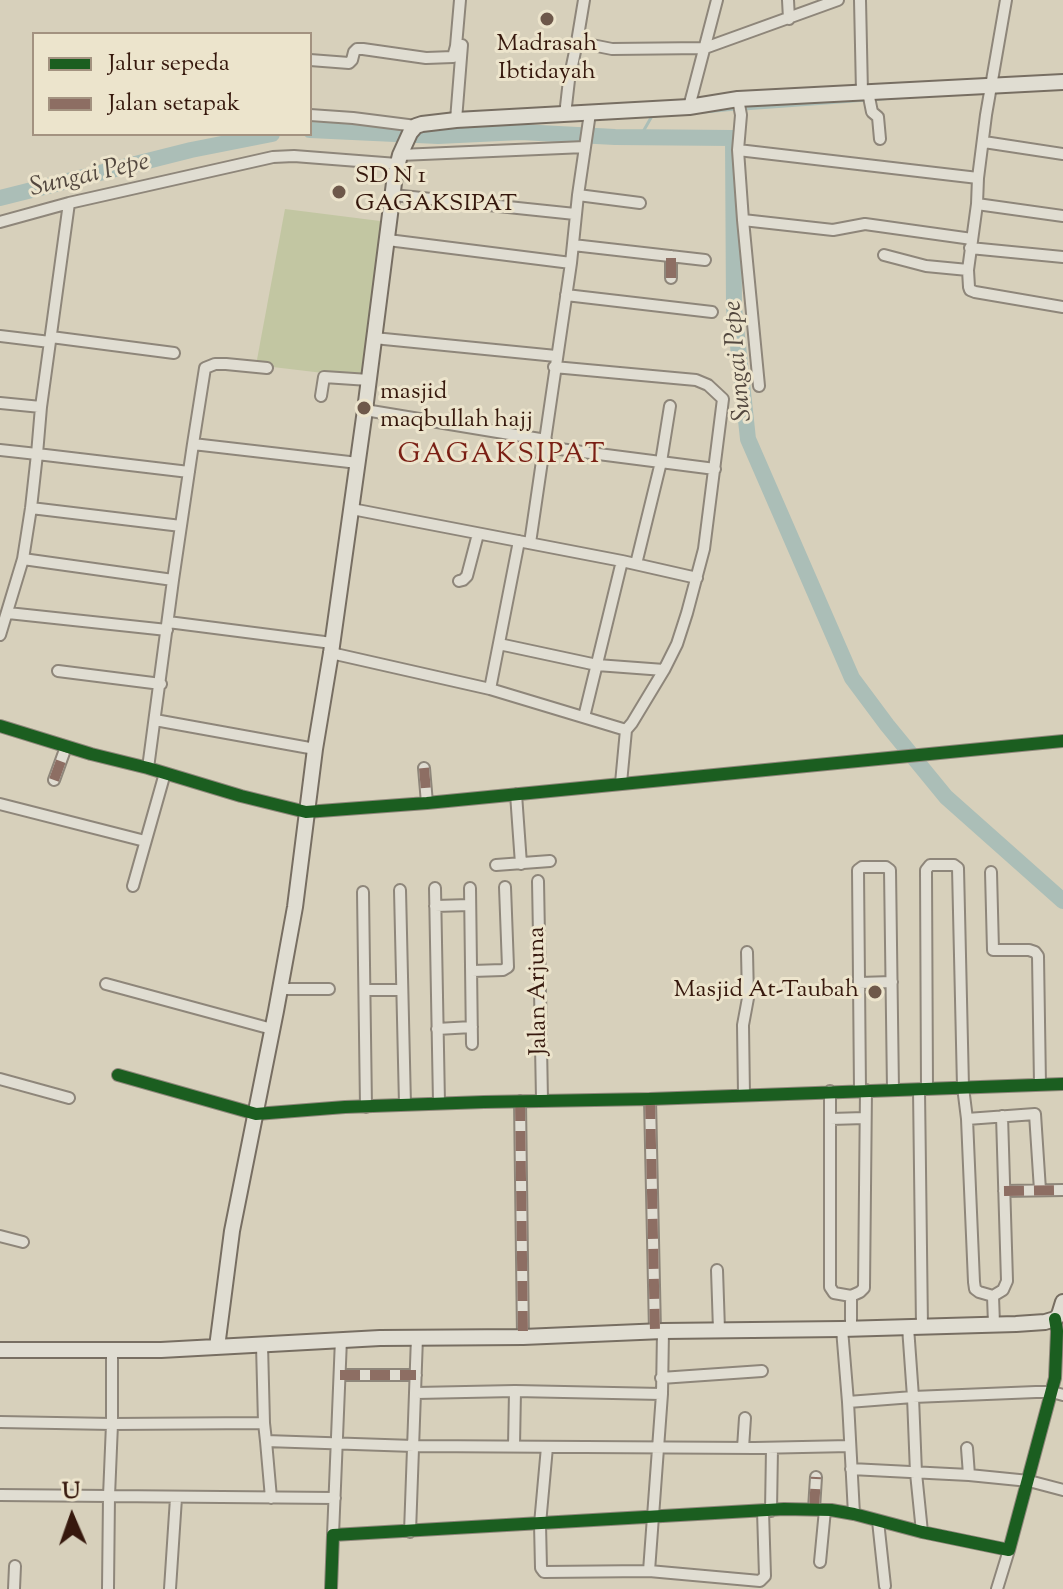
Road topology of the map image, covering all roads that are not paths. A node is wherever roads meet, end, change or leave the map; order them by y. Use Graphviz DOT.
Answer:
graph roads {
  1 [pos="584,0"];
  2 [pos="717,0"];
  3 [pos="788,0"];
  4 [pos="838,0"];
  5 [pos="860,0"];
  6 [pos="1006,0"];
  7 [pos="463,4"];
  8 [pos="789,19"];
  9 [pos="577,42"];
  10 [pos="705,48"];
  11 [pos="312,60"];
  12 [pos="1063,82"];
  13 [pos="991,86"];
  14 [pos="868,97"];
  15 [pos="739,101"];
  16 [pos="689,107"];
  17 [pos="312,115"];
  18 [pos="565,115"];
  19 [pos="589,119"];
  20 [pos="456,120"];
  21 [pos="413,130"];
  22 [pos="880,139"];
  23 [pos="984,142"];
  24 [pos="585,145"];
  25 [pos="738,150"];
  26 [pos="1063,154"];
  27 [pos="400,156"];
  28 [pos="978,178"];
  29 [pos="393,195"];
  30 [pos="578,195"];
  31 [pos="69,203"];
  32 [pos="640,203"];
  33 [pos="977,204"];
  34 [pos="575,214"];
  35 [pos="1063,216"];
  36 [pos="743,220"];
  37 [pos="0,222"];
  38 [pos="388,240"];
  39 [pos="971,244"];
  40 [pos="573,245"];
  41 [pos="884,255"];
  42 [pos="671,256"];
  43 [pos="1063,257"];
  44 [pos="705,260"];
  45 [pos="571,263"];
  46 [pos="968,270"];
  47 [pos="671,278"];
  48 [pos="566,295"];
  49 [pos="1063,307"];
  50 [pos="712,312"];
  51 [pos="0,336"];
  52 [pos="374,338"];
  53 [pos="50,340"];
  54 [pos="174,353"];
  55 [pos="555,361"];
  56 [pos="267,368"];
  57 [pos="369,380"];
  58 [pos="759,386"];
  59 [pos="321,396"];
  60 [pos="0,403"];
  61 [pos="670,406"];
  62 [pos="41,407"];
  63 [pos="365,410"];
  64 [pos="545,443"];
  65 [pos="193,444"];
  66 [pos="0,450"];
  67 [pos="37,454"];
  68 [pos="661,462"];
  69 [pos="358,463"];
  70 [pos="715,469"];
  71 [pos="189,472"];
  72 [pos="31,508"];
  73 [pos="352,509"];
  74 [pos="181,526"];
  75 [pos="478,534"];
  76 [pos="524,542"];
  77 [pos="23,559"];
  78 [pos="622,561"];
  79 [pos="636,564"];
  80 [pos="697,578"];
  81 [pos="173,580"];
  82 [pos="459,581"];
  83 [pos="0,588"];
  84 [pos="12,592"];
  85 [pos="8,613"];
  86 [pos="167,626"];
  87 [pos="0,635"];
  88 [pos="499,644"];
  89 [pos="331,648"];
  90 [pos="597,665"];
  91 [pos="664,670"];
  92 [pos="58,671"];
  93 [pos="161,684"];
  94 [pos="490,689"];
  95 [pos="584,717"];
  96 [pos="155,720"];
  97 [pos="0,726"];
  98 [pos="626,730"];
  99 [pos="1063,741"];
  100 [pos="66,747"];
  101 [pos="315,749"];
  102 [pos="148,768"];
  103 [pos="424,768"];
  104 [pos="165,773"];
  105 [pos="54,780"];
  106 [pos="621,783"];
  107 [pos="516,794"];
  108 [pos="427,803"];
  109 [pos="0,804"];
  110 [pos="306,812"];
  111 [pos="145,841"];
  112 [pos="550,861"];
  113 [pos="521,864"];
  114 [pos="496,865"];
  115 [pos="991,872"];
  116 [pos="538,881"];
  117 [pos="133,886"];
  118 [pos="505,887"];
  119 [pos="435,888"];
  120 [pos="470,888"];
  121 [pos="400,890"];
  122 [pos="363,892"];
  123 [pos="470,905"];
  124 [pos="435,906"];
  125 [pos="747,952"];
  126 [pos="472,971"];
  127 [pos="892,982"];
  128 [pos="859,983"];
  129 [pos="106,984"];
  130 [pos="280,989"];
  131 [pos="329,989"];
  132 [pos="365,990"];
  133 [pos="402,990"];
  134 [pos="472,1027"];
  135 [pos="272,1029"];
  136 [pos="437,1029"];
  137 [pos="472,1044"];
  138 [pos="118,1075"];
  139 [pos="0,1079"];
  140 [pos="1063,1084"];
  141 [pos="1040,1085"];
  142 [pos="963,1087"];
  143 [pos="893,1090"];
  144 [pos="923,1090"];
  145 [pos="830,1091"];
  146 [pos="863,1091"];
  147 [pos="744,1095"];
  148 [pos="69,1098"];
  149 [pos="650,1099"];
  150 [pos="542,1100"];
  151 [pos="520,1101"];
  152 [pos="439,1103"];
  153 [pos="405,1105"];
  154 [pos="366,1107"];
  155 [pos="256,1114"];
  156 [pos="1002,1116"];
  157 [pos="865,1118"];
  158 [pos="830,1119"];
  159 [pos="967,1119"];
  160 [pos="1040,1190"];
  161 [pos="1063,1190"];
  162 [pos="1004,1191"];
  163 [pos="0,1236"];
  164 [pos="23,1242"];
  165 [pos="717,1270"];
  166 [pos="851,1296"];
  167 [pos="993,1296"];
  168 [pos="1060,1313"];
  169 [pos="994,1324"];
  170 [pos="915,1327"];
  171 [pos="846,1329"];
  172 [pos="719,1330"];
  173 [pos="659,1331"];
  174 [pos="417,1337"];
  175 [pos="523,1337"];
  176 [pos="341,1339"];
  177 [pos="262,1345"];
  178 [pos="217,1347"];
  179 [pos="0,1350"];
  180 [pos="112,1351"];
  181 [pos="762,1371"];
  182 [pos="340,1375"];
  183 [pos="416,1375"];
  184 [pos="661,1378"];
  185 [pos="515,1391"];
  186 [pos="416,1393"];
  187 [pos="662,1394"];
  188 [pos="1057,1394"];
  189 [pos="913,1397"];
  190 [pos="848,1402"];
  191 [pos="745,1418"];
  192 [pos="0,1422"];
  193 [pos="264,1423"];
  194 [pos="112,1424"];
  195 [pos="266,1441"];
  196 [pos="337,1443"];
  197 [pos="414,1446"];
  198 [pos="514,1446"];
  199 [pos="850,1446"];
  200 [pos="547,1447"];
  201 [pos="657,1447"];
  202 [pos="743,1448"];
  203 [pos="772,1448"];
  204 [pos="967,1448"];
  205 [pos="851,1469"];
  206 [pos="916,1473"];
  207 [pos="969,1475"];
  208 [pos="816,1477"];
  209 [pos="1029,1481"];
  210 [pos="1063,1490"];
  211 [pos="0,1495"];
  212 [pos="109,1496"];
  213 [pos="176,1498"];
  214 [pos="271,1498"];
  215 [pos="335,1498"];
  216 [pos="820,1510"];
  217 [pos="767,1511"];
  218 [pos="854,1514"];
  219 [pos="652,1517"];
  220 [pos="878,1521"];
  221 [pos="540,1524"];
  222 [pos="410,1532"];
  223 [pos="922,1532"];
  224 [pos="333,1535"];
  225 [pos="1009,1550"];
  226 [pos="820,1562"];
  227 [pos="15,1566"];
  228 [pos="649,1571"];
  229 [pos="885,1586"];
  230 [pos="14,1589"];
  231 [pos="108,1589"];
  232 [pos="170,1589"];
  233 [pos="331,1589"];
  234 [pos="997,1589"];
  1 -- 9 [label="street"];
  2 -- 10 [label="street"];
  3 -- 8 [label="street"];
  4 -- 8 [label="street"];
  5 -- 14 [label="street"];
  6 -- 13 [label="street"];
  7 -- 11 [label="street"];
  7 -- 20 [label="street"];
  8 -- 10 [label="street"];
  9 -- 10 [label="street"];
  9 -- 18 [label="street"];
  10 -- 16 [label="street"];
  12 -- 13 [label="main road"];
  13 -- 14 [label="main road"];
  13 -- 23 [label="street"];
  14 -- 15 [label="main road"];
  14 -- 22 [label="street"];
  15 -- 16 [label="main road"];
  15 -- 25 [label="street"];
  16 -- 19 [label="main road"];
  17 -- 21 [label="street"];
  18 -- 19 [label="main road"];
  18 -- 20 [label="main road"];
  19 -- 24 [label="street"];
  20 -- 21 [label="main road"];
  21 -- 27 [label="main road"];
  23 -- 26 [label="street"];
  23 -- 28 [label="street"];
  24 -- 27 [label="street"];
  24 -- 30 [label="street"];
  25 -- 28 [label="street"];
  25 -- 36 [label="street"];
  27 -- 29 [label="main road"];
  27 -- 31 [label="street"];
  28 -- 33 [label="street"];
  29 -- 34 [label="street"];
  29 -- 38 [label="main road"];
  30 -- 32 [label="street"];
  30 -- 34 [label="street"];
  31 -- 37 [label="street"];
  31 -- 53 [label="street"];
  33 -- 35 [label="street"];
  33 -- 39 [label="street"];
  34 -- 40 [label="street"];
  36 -- 39 [label="street"];
  36 -- 58 [label="street"];
  38 -- 45 [label="street"];
  38 -- 52 [label="main road"];
  39 -- 43 [label="street"];
  39 -- 46 [label="street"];
  40 -- 42 [label="street"];
  40 -- 45 [label="street"];
  41 -- 46 [label="street"];
  42 -- 44 [label="street"];
  42 -- 47 [label="street"];
  45 -- 48 [label="street"];
  46 -- 49 [label="street"];
  48 -- 50 [label="street"];
  48 -- 55 [label="street"];
  51 -- 53 [label="street"];
  52 -- 55 [label="street"];
  52 -- 57 [label="main road"];
  53 -- 54 [label="street"];
  53 -- 62 [label="street"];
  55 -- 64 [label="street"];
  55 -- 70 [label="street"];
  56 -- 65 [label="street"];
  57 -- 59 [label="street"];
  57 -- 63 [label="main road"];
  60 -- 62 [label="street"];
  61 -- 68 [label="street"];
  62 -- 67 [label="street"];
  63 -- 64 [label="street"];
  63 -- 69 [label="main road"];
  64 -- 68 [label="street"];
  64 -- 76 [label="street"];
  65 -- 69 [label="street"];
  65 -- 71 [label="street"];
  66 -- 67 [label="street"];
  67 -- 71 [label="street"];
  67 -- 72 [label="street"];
  68 -- 70 [label="street"];
  68 -- 79 [label="street"];
  69 -- 73 [label="main road"];
  70 -- 80 [label="street"];
  71 -- 74 [label="street"];
  72 -- 74 [label="street"];
  72 -- 77 [label="street"];
  73 -- 75 [label="street"];
  73 -- 89 [label="main road"];
  74 -- 81 [label="street"];
  75 -- 76 [label="street"];
  75 -- 82 [label="street"];
  76 -- 78 [label="street"];
  76 -- 88 [label="street"];
  77 -- 81 [label="street"];
  77 -- 84 [label="street"];
  78 -- 79 [label="street"];
  78 -- 90 [label="street"];
  79 -- 80 [label="street"];
  80 -- 91 [label="street"];
  81 -- 86 [label="street"];
  83 -- 84 [label="street"];
  84 -- 85 [label="street"];
  85 -- 86 [label="street"];
  85 -- 87 [label="street"];
  86 -- 89 [label="street"];
  86 -- 93 [label="street"];
  88 -- 90 [label="street"];
  88 -- 94 [label="street"];
  89 -- 94 [label="street"];
  89 -- 101 [label="main road"];
  90 -- 91 [label="street"];
  90 -- 95 [label="street"];
  91 -- 98 [label="street"];
  92 -- 93 [label="street"];
  93 -- 96 [label="street"];
  94 -- 95 [label="street"];
  95 -- 98 [label="street"];
  96 -- 101 [label="street"];
  96 -- 102 [label="street"];
  97 -- 100 [label="street"];
  98 -- 106 [label="street"];
  99 -- 106 [label="street"];
  100 -- 102 [label="street"];
  100 -- 105 [label="street"];
  101 -- 110 [label="main road"];
  102 -- 104 [label="street"];
  103 -- 108 [label="street"];
  104 -- 110 [label="street"];
  104 -- 111 [label="street"];
  106 -- 107 [label="street"];
  107 -- 108 [label="street"];
  107 -- 113 [label="street"];
  108 -- 110 [label="street"];
  109 -- 111 [label="street"];
  110 -- 130 [label="main road"];
  111 -- 117 [label="street"];
  112 -- 113 [label="street"];
  113 -- 114 [label="street"];
  115 -- 141 [label="street"];
  116 -- 150 [label="street, Jalan Arjuna"];
  118 -- 126 [label="street"];
  119 -- 124 [label="street"];
  120 -- 123 [label="street"];
  121 -- 133 [label="street"];
  122 -- 132 [label="street"];
  123 -- 124 [label="street"];
  123 -- 126 [label="street"];
  124 -- 136 [label="street"];
  125 -- 147 [label="street"];
  126 -- 134 [label="street"];
  127 -- 128 [label="street"];
  127 -- 128 [label="street"];
  127 -- 143 [label="street"];
  128 -- 146 [label="street"];
  129 -- 135 [label="street"];
  130 -- 131 [label="street"];
  130 -- 135 [label="main road"];
  132 -- 133 [label="street"];
  132 -- 154 [label="street"];
  133 -- 153 [label="street"];
  134 -- 136 [label="street"];
  134 -- 137 [label="street"];
  135 -- 155 [label="main road"];
  136 -- 152 [label="street"];
  138 -- 155 [label="street"];
  139 -- 148 [label="street"];
  140 -- 141 [label="street"];
  141 -- 142 [label="street"];
  142 -- 144 [label="street"];
  142 -- 144 [label="street"];
  142 -- 159 [label="street"];
  143 -- 144 [label="street"];
  143 -- 146 [label="street"];
  144 -- 170 [label="street"];
  145 -- 146 [label="street"];
  145 -- 147 [label="street"];
  145 -- 158 [label="street"];
  146 -- 157 [label="street"];
  147 -- 149 [label="street"];
  149 -- 150 [label="street"];
  149 -- 173 [label="street"];
  150 -- 151 [label="street"];
  151 -- 152 [label="street"];
  151 -- 175 [label="street"];
  152 -- 153 [label="street"];
  153 -- 154 [label="street"];
  154 -- 155 [label="street"];
  155 -- 178 [label="main road"];
  156 -- 159 [label="street"];
  156 -- 160 [label="street"];
  156 -- 162 [label="street"];
  157 -- 158 [label="street"];
  157 -- 166 [label="street"];
  158 -- 166 [label="street"];
  159 -- 167 [label="street"];
  160 -- 161 [label="street"];
  160 -- 162 [label="street"];
  162 -- 167 [label="street"];
  163 -- 164 [label="street"];
  165 -- 172 [label="street"];
  166 -- 171 [label="street"];
  167 -- 169 [label="street"];
  168 -- 169 [label="main road"];
  168 -- 188 [label="street"];
  169 -- 170 [label="main road"];
  170 -- 171 [label="main road"];
  170 -- 189 [label="street"];
  171 -- 172 [label="main road"];
  171 -- 190 [label="street"];
  172 -- 173 [label="main road"];
  173 -- 175 [label="main road"];
  173 -- 184 [label="street"];
  174 -- 175 [label="main road"];
  174 -- 176 [label="main road"];
  174 -- 183 [label="street"];
  176 -- 177 [label="main road"];
  176 -- 182 [label="street"];
  177 -- 178 [label="main road"];
  177 -- 193 [label="street"];
  178 -- 180 [label="main road"];
  179 -- 180 [label="main road"];
  180 -- 194 [label="street"];
  181 -- 184 [label="street"];
  182 -- 183 [label="street"];
  182 -- 196 [label="street"];
  183 -- 186 [label="street"];
  184 -- 187 [label="street"];
  185 -- 186 [label="street"];
  185 -- 187 [label="street"];
  185 -- 198 [label="street"];
  186 -- 197 [label="street"];
  187 -- 201 [label="street"];
  188 -- 189 [label="street"];
  188 -- 209 [label="street"];
  189 -- 190 [label="street"];
  189 -- 206 [label="street"];
  190 -- 199 [label="street"];
  191 -- 202 [label="street"];
  192 -- 194 [label="street"];
  193 -- 194 [label="street"];
  193 -- 195 [label="street"];
  194 -- 212 [label="street"];
  195 -- 196 [label="street"];
  195 -- 214 [label="street"];
  196 -- 197 [label="street"];
  196 -- 215 [label="street"];
  197 -- 198 [label="street"];
  197 -- 222 [label="street"];
  198 -- 200 [label="street"];
  199 -- 203 [label="street"];
  199 -- 205 [label="street"];
  200 -- 201 [label="street"];
  200 -- 221 [label="street"];
  201 -- 202 [label="street"];
  201 -- 219 [label="street"];
  202 -- 203 [label="street"];
  203 -- 217 [label="street"];
  204 -- 207 [label="street"];
  205 -- 206 [label="street"];
  205 -- 218 [label="street"];
  206 -- 207 [label="street"];
  206 -- 223 [label="street"];
  207 -- 209 [label="street"];
  208 -- 216 [label="street"];
  209 -- 210 [label="street"];
  209 -- 225 [label="street"];
  211 -- 212 [label="street"];
  212 -- 213 [label="street"];
  212 -- 231 [label="street"];
  213 -- 214 [label="street"];
  213 -- 232 [label="street"];
  214 -- 215 [label="street"];
  215 -- 224 [label="street"];
  216 -- 217 [label="street"];
  216 -- 218 [label="street"];
  216 -- 226 [label="street"];
  217 -- 219 [label="street"];
  217 -- 228 [label="street"];
  218 -- 220 [label="street"];
  219 -- 221 [label="street"];
  219 -- 228 [label="street"];
  220 -- 223 [label="street"];
  220 -- 229 [label="street"];
  221 -- 222 [label="street"];
  221 -- 228 [label="street"];
  222 -- 224 [label="street"];
  223 -- 225 [label="street"];
  224 -- 233 [label="street"];
  225 -- 234 [label="street"];
  227 -- 230 [label="street"];
}
